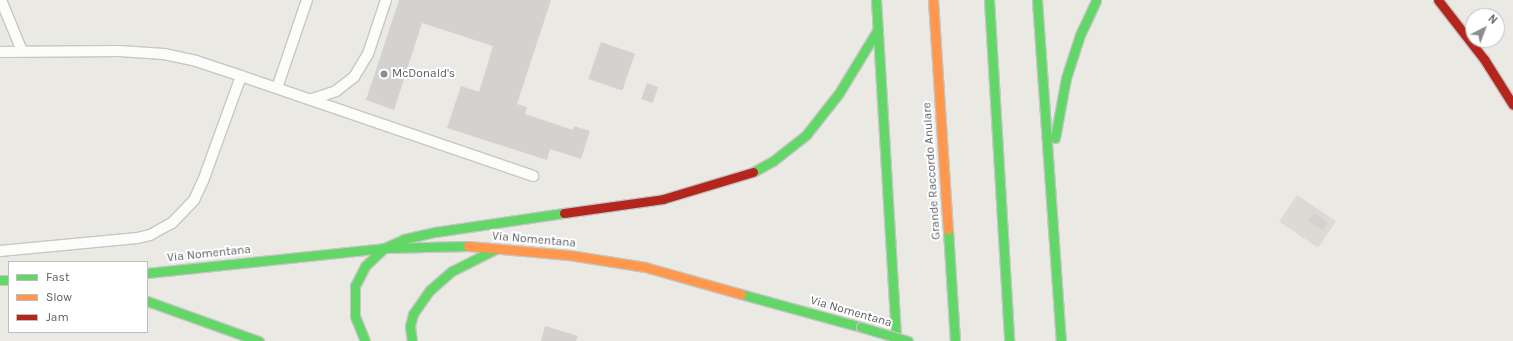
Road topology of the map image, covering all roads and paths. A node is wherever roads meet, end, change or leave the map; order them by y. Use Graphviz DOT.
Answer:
graph roads {
  1 [pos="1,0"];
  2 [pos="306,0"];
  3 [pos="386,0"];
  4 [pos="876,0"];
  5 [pos="933,0"];
  6 [pos="989,0"];
  7 [pos="1037,0"];
  8 [pos="1096,0"];
  9 [pos="1438,0"];
  10 [pos="878,29"];
  11 [pos="22,51"];
  12 [pos="0,52"];
  13 [pos="241,76"];
  14 [pos="277,88"];
  15 [pos="312,99"];
  16 [pos="1513,105"];
  17 [pos="1050,167"];
  18 [pos="533,176"];
  19 [pos="384,248"];
  20 [pos="496,248"];
  21 [pos="0,251"];
  22 [pos="148,273"];
  23 [pos="148,301"];
  24 [pos="259,341"];
  25 [pos="365,341"];
  26 [pos="412,341"];
  27 [pos="896,341"];
  28 [pos="908,341"];
  29 [pos="955,341"];
  30 [pos="1009,341"];
  31 [pos="1060,341"];
  1 -- 11 [label="lane"];
  2 -- 14 [label="lane"];
  3 -- 15 [label="lane"];
  4 -- 10 [label="main road"];
  5 -- 29 [label="main road, Grande Raccordo Anulare"];
  6 -- 30 [label="main road"];
  7 -- 17 [label="main road"];
  8 -- 17 [label="main road"];
  9 -- 16 [label="main road"];
  10 -- 19 [label="main road"];
  10 -- 27 [label="main road"];
  11 -- 12 [label="lane"];
  11 -- 13 [label="lane"];
  13 -- 14 [label="lane"];
  13 -- 21 [label="lane"];
  14 -- 15 [label="lane"];
  15 -- 18 [label="lane"];
  17 -- 31 [label="main road"];
  19 -- 20 [label="main road, Via Nomentana"];
  19 -- 22 [label="main road, Via Nomentana"];
  19 -- 25 [label="main road"];
  20 -- 26 [label="main road"];
  20 -- 28 [label="main road, Via Nomentana, bridge"];
  23 -- 24 [label="main road"];
}
